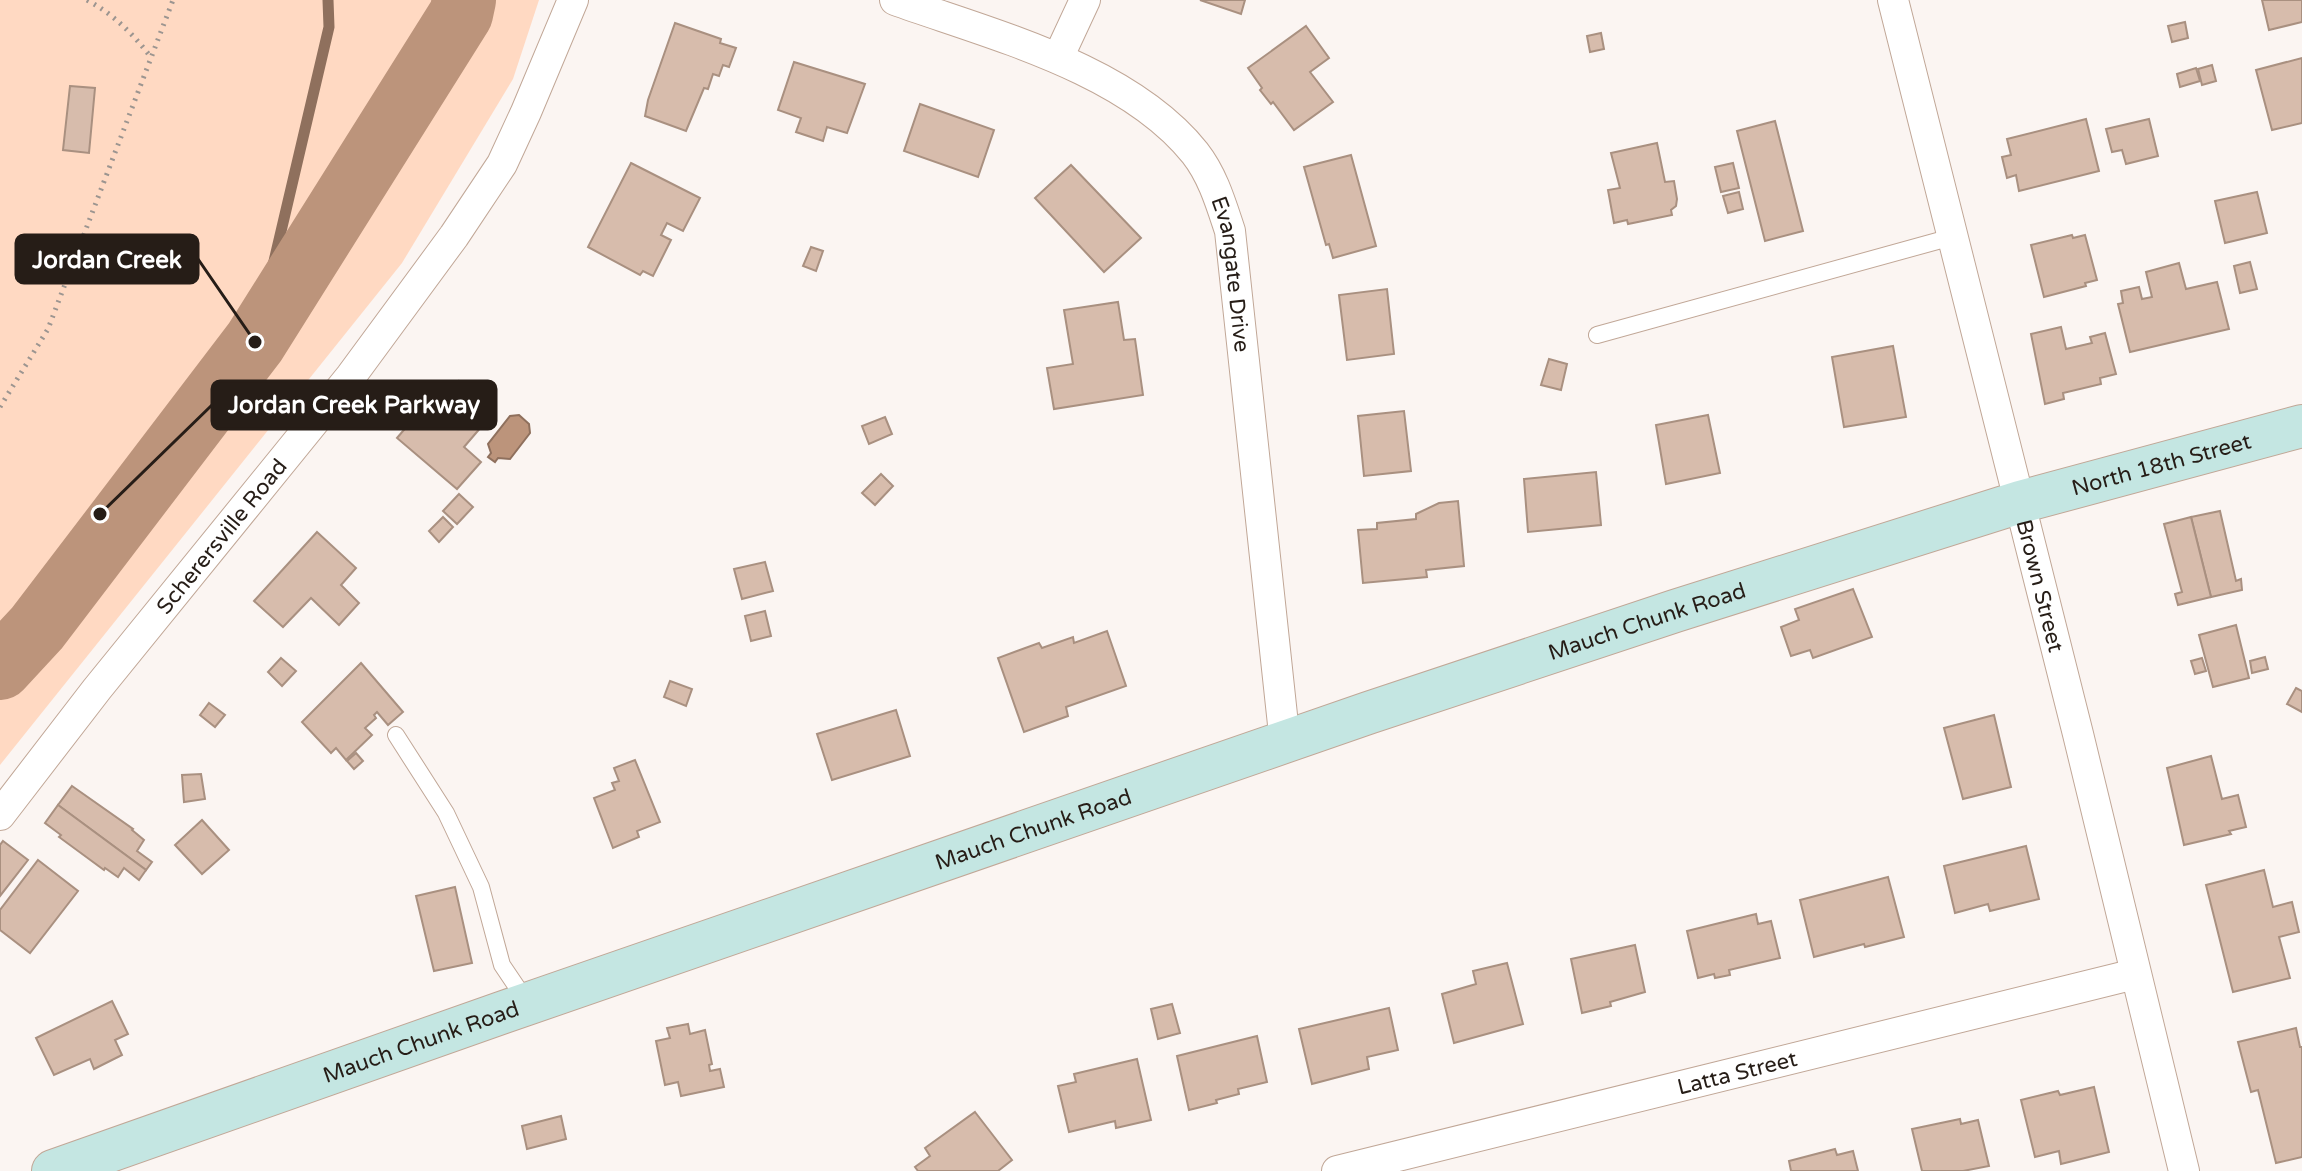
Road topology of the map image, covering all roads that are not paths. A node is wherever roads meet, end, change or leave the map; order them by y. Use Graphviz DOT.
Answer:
graph roads {
  1 [pos="573,0"];
  2 [pos="895,0"];
  3 [pos="1085,0"];
  4 [pos="1893,0"];
  5 [pos="1058,58"];
  6 [pos="1952,237"];
  7 [pos="1597,335"];
  8 [pos="2302,426"];
  9 [pos="2020,502"];
  10 [pos="396,735"];
  11 [pos="1285,743"];
  12 [pos="0,815"];
  13 [pos="2135,974"];
  14 [pos="527,1004"];
  15 [pos="53,1171"];
  16 [pos="1337,1171"];
  17 [pos="2184,1171"];
  1 -- 12 [label="street, Scherersville Road"];
  2 -- 5 [label="street, Evangate Drive"];
  3 -- 5 [label="street"];
  4 -- 6 [label="street, Brown Street"];
  5 -- 11 [label="street, Evangate Drive"];
  6 -- 7 [label="lane"];
  6 -- 9 [label="street, Brown Street"];
  8 -- 9 [label="main road, North 18th Street"];
  9 -- 11 [label="main road, Mauch Chunk Road"];
  9 -- 13 [label="street, Brown Street"];
  10 -- 14 [label="lane"];
  11 -- 14 [label="main road, Mauch Chunk Road"];
  13 -- 16 [label="street, Latta Street"];
  13 -- 17 [label="street, Brown Street"];
  14 -- 15 [label="main road, Mauch Chunk Road"];
}
